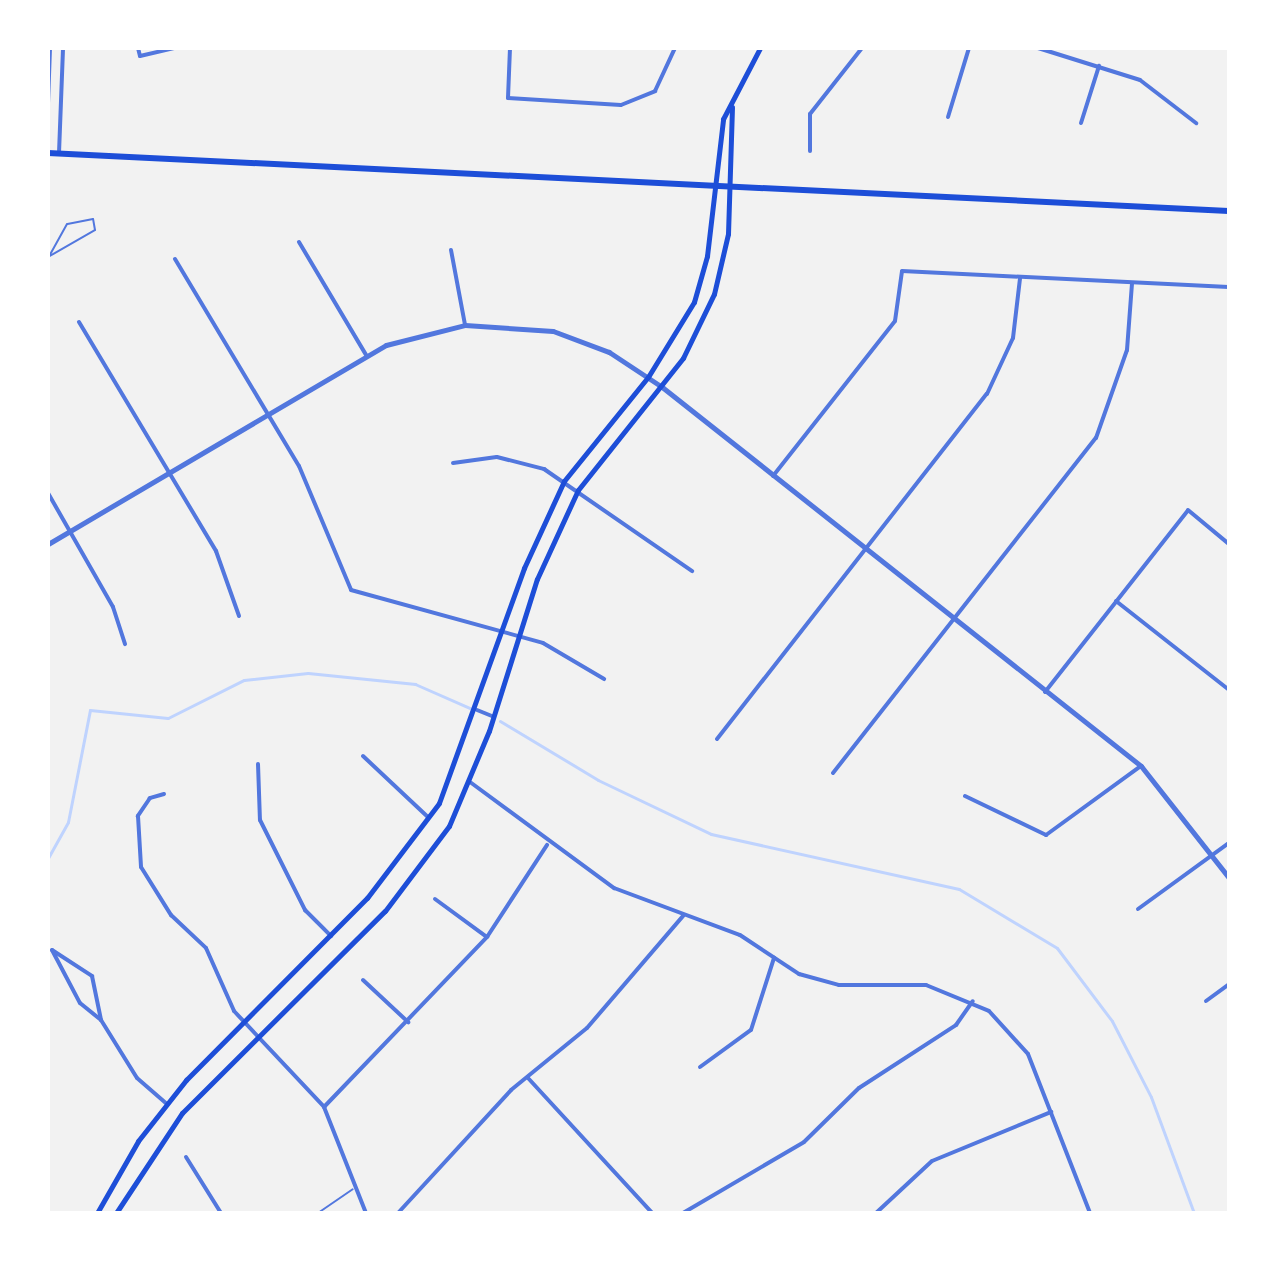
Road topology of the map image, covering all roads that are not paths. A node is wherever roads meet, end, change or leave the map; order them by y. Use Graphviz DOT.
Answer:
graph roads {
  1 [pos="50,48"];
  2 [pos="63,48"];
  3 [pos="138,48"];
  4 [pos="175,48"];
  5 [pos="510,48"];
  6 [pos="673,48"];
  7 [pos="760,48"];
  8 [pos="862,48"];
  9 [pos="969,48"];
  10 [pos="1038,48"];
  11 [pos="49,58"];
  12 [pos="63,59"];
  13 [pos="1099,66"];
  14 [pos="48,103"];
  15 [pos="732,107"];
  16 [pos="948,117"];
  17 [pos="1081,123"];
  18 [pos="1196,123"];
  19 [pos="810,151"];
  20 [pos="48,153"];
  21 [pos="59,153"];
  22 [pos="714,187"];
  23 [pos="733,188"];
  24 [pos="1229,211"];
  25 [pos="299,242"];
  26 [pos="451,250"];
  27 [pos="48,257"];
  28 [pos="175,259"];
  29 [pos="1020,278"];
  30 [pos="1132,283"];
  31 [pos="1229,287"];
  32 [pos="79,322"];
  33 [pos="465,325"];
  34 [pos="366,355"];
  35 [pos="648,377"];
  36 [pos="662,387"];
  37 [pos="267,413"];
  38 [pos="453,463"];
  39 [pos="169,472"];
  40 [pos="773,476"];
  41 [pos="564,481"];
  42 [pos="578,490"];
  43 [pos="48,493"];
  44 [pos="70,531"];
  45 [pos="48,544"];
  46 [pos="1229,544"];
  47 [pos="865,549"];
  48 [pos="692,571"];
  49 [pos="1116,601"];
  50 [pos="239,616"];
  51 [pos="954,620"];
  52 [pos="502,633"];
  53 [pos="518,637"];
  54 [pos="125,644"];
  55 [pos="604,679"];
  56 [pos="1229,690"];
  57 [pos="1045,692"];
  58 [pos="477,710"];
  59 [pos="494,717"];
  60 [pos="717,739"];
  61 [pos="363,756"];
  62 [pos="258,764"];
  63 [pos="1141,766"];
  64 [pos="833,773"];
  65 [pos="470,782"];
  66 [pos="164,794"];
  67 [pos="965,796"];
  68 [pos="430,819"];
  69 [pos="1229,843"];
  70 [pos="547,845"];
  71 [pos="1212,855"];
  72 [pos="1229,878"];
  73 [pos="435,899"];
  74 [pos="1138,909"];
  75 [pos="683,916"];
  76 [pos="331,936"];
  77 [pos="487,937"];
  78 [pos="774,958"];
  79 [pos="363,980"];
  80 [pos="1229,984"];
  81 [pos="973,1001"];
  82 [pos="1206,1001"];
  83 [pos="101,1020"];
  84 [pos="408,1022"];
  85 [pos="245,1023"];
  86 [pos="258,1035"];
  87 [pos="700,1067"];
  88 [pos="528,1078"];
  89 [pos="167,1104"];
  90 [pos="324,1107"];
  91 [pos="1051,1111"];
  92 [pos="186,1157"];
  93 [pos="353,1189"];
  94 [pos="97,1213"];
  95 [pos="116,1213"];
  96 [pos="221,1213"];
  97 [pos="318,1213"];
  98 [pos="366,1213"];
  99 [pos="398,1213"];
  100 [pos="652,1213"];
  101 [pos="683,1213"];
  102 [pos="876,1213"];
  103 [pos="1090,1213"];
  1 -- 11 [label="street"];
  2 -- 12 [label="street"];
  3 -- 4 [label="street"];
  5 -- 6 [label="street"];
  7 -- 15 [label="main road"];
  8 -- 19 [label="street"];
  9 -- 16 [label="street"];
  10 -- 13 [label="street"];
  11 -- 12 [label="street"];
  11 -- 14 [label="street"];
  12 -- 21 [label="street"];
  13 -- 17 [label="street"];
  13 -- 18 [label="street"];
  15 -- 22 [label="main road"];
  15 -- 23 [label="main road"];
  20 -- 21 [label="main road"];
  21 -- 22 [label="main road"];
  22 -- 23 [label="main road"];
  22 -- 35 [label="main road"];
  23 -- 24 [label="main road"];
  23 -- 36 [label="main road"];
  25 -- 34 [label="street"];
  26 -- 33 [label="street"];
  27 -- 27 [label="lane"];
  28 -- 37 [label="street"];
  29 -- 30 [label="street"];
  29 -- 40 [label="street"];
  29 -- 47 [label="street"];
  30 -- 31 [label="street"];
  30 -- 51 [label="street"];
  32 -- 39 [label="street"];
  33 -- 34 [label="street"];
  33 -- 35 [label="street"];
  34 -- 37 [label="street"];
  35 -- 36 [label="street"];
  35 -- 41 [label="main road"];
  36 -- 40 [label="street"];
  36 -- 42 [label="main road"];
  37 -- 39 [label="street"];
  37 -- 52 [label="street"];
  38 -- 41 [label="street"];
  39 -- 44 [label="street"];
  39 -- 50 [label="street"];
  40 -- 47 [label="street"];
  41 -- 42 [label="street"];
  41 -- 52 [label="main road"];
  42 -- 48 [label="street"];
  42 -- 53 [label="main road"];
  43 -- 44 [label="street"];
  44 -- 45 [label="street"];
  44 -- 54 [label="street"];
  46 -- 49 [label="street"];
  47 -- 51 [label="street"];
  47 -- 60 [label="street"];
  49 -- 56 [label="street"];
  49 -- 57 [label="street"];
  51 -- 57 [label="street"];
  51 -- 64 [label="street"];
  52 -- 53 [label="street"];
  52 -- 58 [label="main road"];
  53 -- 55 [label="street"];
  53 -- 59 [label="main road"];
  57 -- 63 [label="street"];
  58 -- 59 [label="street"];
  58 -- 68 [label="main road"];
  59 -- 65 [label="main road"];
  61 -- 68 [label="street"];
  62 -- 76 [label="street"];
  63 -- 67 [label="street"];
  63 -- 71 [label="street"];
  65 -- 70 [label="street"];
  65 -- 86 [label="main road"];
  66 -- 85 [label="street"];
  68 -- 76 [label="main road"];
  69 -- 71 [label="street"];
  70 -- 75 [label="street"];
  70 -- 77 [label="street"];
  71 -- 72 [label="street"];
  71 -- 74 [label="street"];
  73 -- 77 [label="street"];
  75 -- 78 [label="street"];
  75 -- 88 [label="street"];
  76 -- 85 [label="main road"];
  77 -- 84 [label="street"];
  78 -- 81 [label="street"];
  78 -- 87 [label="street"];
  79 -- 84 [label="street"];
  80 -- 82 [label="street"];
  81 -- 91 [label="street"];
  81 -- 101 [label="street"];
  83 -- 83 [label="street"];
  83 -- 89 [label="street"];
  84 -- 90 [label="street"];
  85 -- 86 [label="street"];
  85 -- 89 [label="main road"];
  86 -- 90 [label="street"];
  86 -- 95 [label="main road"];
  88 -- 99 [label="street"];
  88 -- 100 [label="street"];
  89 -- 94 [label="main road"];
  90 -- 93 [label="street"];
  91 -- 102 [label="street"];
  91 -- 103 [label="street"];
  92 -- 96 [label="street"];
  93 -- 97 [label="lane"];
  93 -- 98 [label="street"];
}
